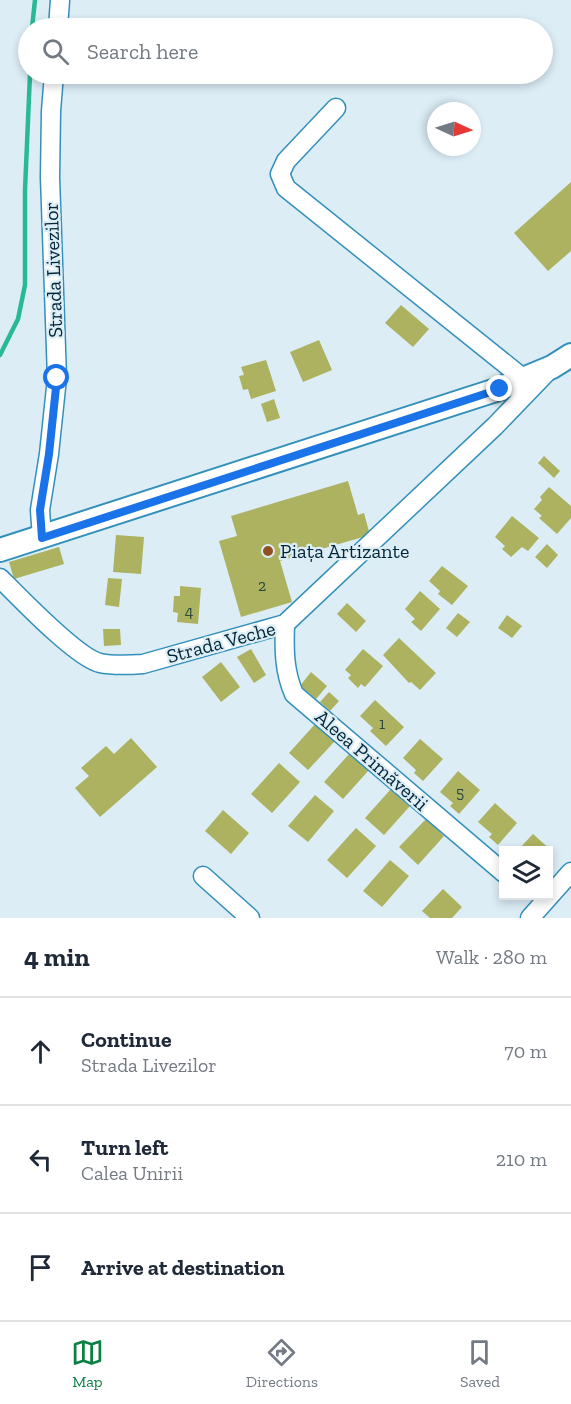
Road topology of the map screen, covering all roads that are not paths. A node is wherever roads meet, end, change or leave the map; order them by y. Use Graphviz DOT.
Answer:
graph roads {
  1 [pos="60,0"];
  2 [pos="59,18"];
  3 [pos="53,84"];
  4 [pos="336,108"];
  5 [pos="571,355"];
  6 [pos="552,367"];
  7 [pos="524,379"];
  8 [pos="42,538"];
  9 [pos="0,550"];
  10 [pos="0,578"];
  11 [pos="285,624"];
  12 [pos="499,869"];
  13 [pos="571,872"];
  14 [pos="203,876"];
  15 [pos="534,906"];
  16 [pos="250,918"];
  1 -- 2 [label="street"];
  3 -- 8 [label="street, Strada Livezilor"];
  4 -- 7 [label="street"];
  5 -- 6 [label="main road"];
  6 -- 7 [label="main road"];
  6 -- 11 [label="street, Strada Veche"];
  7 -- 8 [label="main road"];
  8 -- 9 [label="main road"];
  10 -- 11 [label="street, Strada Veche"];
  11 -- 12 [label="street, Aleea Primăverii"];
  13 -- 15 [label="street"];
  14 -- 16 [label="street"];
}
